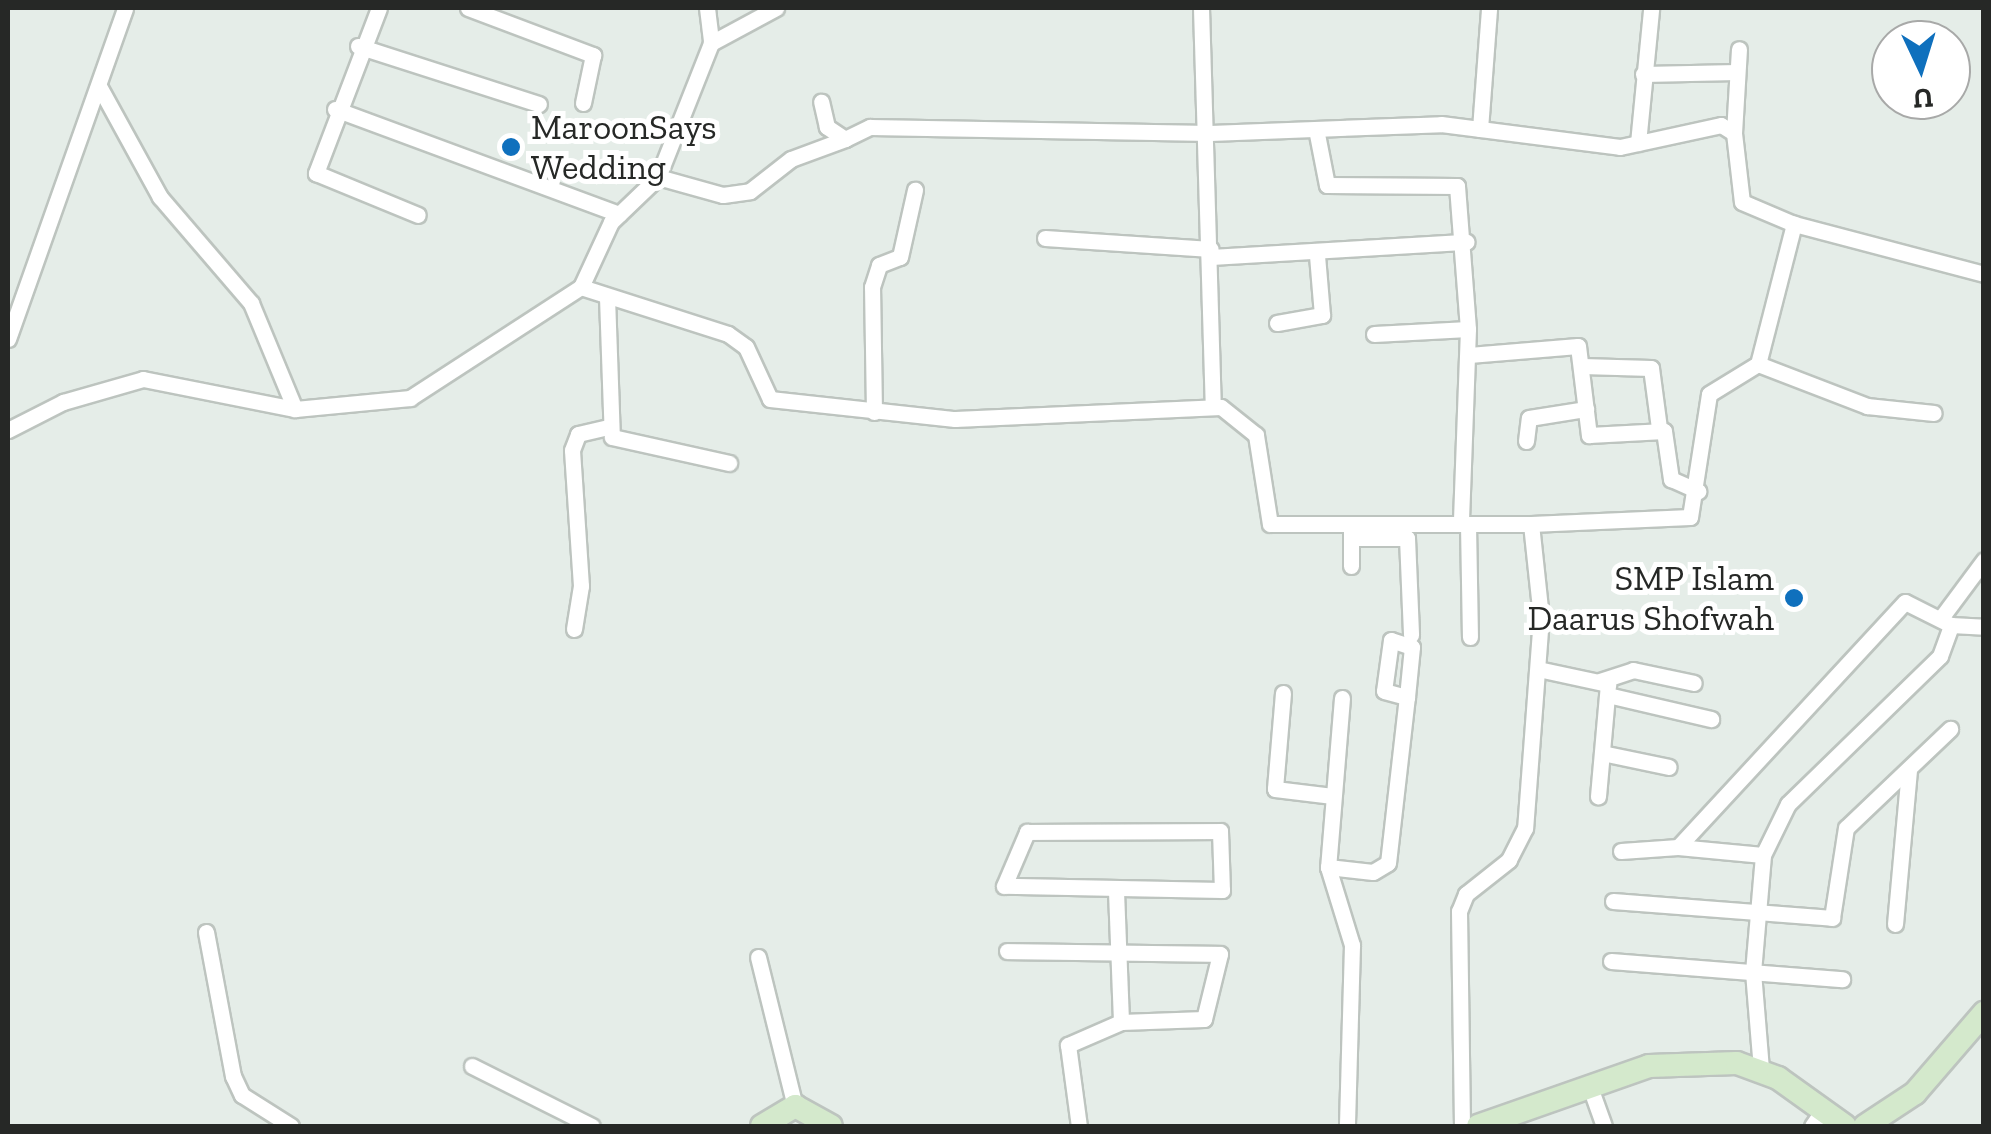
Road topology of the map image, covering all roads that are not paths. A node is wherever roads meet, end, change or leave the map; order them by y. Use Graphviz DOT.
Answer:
graph roads {
  1 [pos="125,8"];
  2 [pos="379,8"];
  3 [pos="468,8"];
  4 [pos="707,8"];
  5 [pos="776,8"];
  6 [pos="1201,8"];
  7 [pos="1489,8"];
  8 [pos="1651,10"];
  9 [pos="711,43"];
  10 [pos="358,46"];
  11 [pos="1739,49"];
  12 [pos="1737,72"];
  13 [pos="1643,74"];
  14 [pos="99,86"];
  15 [pos="821,102"];
  16 [pos="583,103"];
  17 [pos="539,104"];
  18 [pos="334,110"];
  19 [pos="1316,129"];
  20 [pos="1480,129"];
  21 [pos="1210,133"];
  22 [pos="1734,133"];
  23 [pos="845,138"];
  24 [pos="1638,143"];
  25 [pos="658,177"];
  26 [pos="915,190"];
  27 [pos="619,214"];
  28 [pos="418,215"];
  29 [pos="1794,224"];
  30 [pos="1045,238"];
  31 [pos="1467,242"];
  32 [pos="1211,253"];
  33 [pos="1317,256"];
  34 [pos="1984,274"];
  35 [pos="581,287"];
  36 [pos="607,298"];
  37 [pos="1277,322"];
  38 [pos="1468,329"];
  39 [pos="1374,334"];
  40 [pos="8,339"];
  41 [pos="1469,355"];
  42 [pos="1758,364"];
  43 [pos="1582,366"];
  44 [pos="1213,406"];
  45 [pos="294,409"];
  46 [pos="1586,410"];
  47 [pos="874,412"];
  48 [pos="1934,413"];
  49 [pos="609,428"];
  50 [pos="1659,428"];
  51 [pos="8,430"];
  52 [pos="1526,441"];
  53 [pos="729,463"];
  54 [pos="1698,491"];
  55 [pos="1464,524"];
  56 [pos="1531,524"];
  57 [pos="1351,533"];
  58 [pos="1984,560"];
  59 [pos="1351,566"];
  60 [pos="1946,621"];
  61 [pos="1984,627"];
  62 [pos="574,629"];
  63 [pos="1410,635"];
  64 [pos="1470,637"];
  65 [pos="1538,669"];
  66 [pos="1600,681"];
  67 [pos="1694,683"];
  68 [pos="1284,693"];
  69 [pos="1612,696"];
  70 [pos="1407,697"];
  71 [pos="1342,698"];
  72 [pos="1711,719"];
  73 [pos="1950,729"];
  74 [pos="1602,752"];
  75 [pos="1669,766"];
  76 [pos="1909,768"];
  77 [pos="1333,796"];
  78 [pos="1598,797"];
  79 [pos="1867,808"];
  80 [pos="1905,811"];
  81 [pos="1678,847"];
  82 [pos="1621,850"];
  83 [pos="1764,856"];
  84 [pos="1328,867"];
  85 [pos="1116,890"];
  86 [pos="1612,901"];
  87 [pos="1759,912"];
  88 [pos="1895,924"];
  89 [pos="206,932"];
  90 [pos="1007,951"];
  91 [pos="1118,952"];
  92 [pos="758,957"];
  93 [pos="1610,960"];
  94 [pos="1752,972"];
  95 [pos="1842,979"];
  96 [pos="1984,1013"];
  97 [pos="1120,1022"];
  98 [pos="472,1066"];
  99 [pos="1761,1068"];
  100 [pos="1590,1087"];
  101 [pos="794,1106"];
  102 [pos="1816,1120"];
  103 [pos="291,1126"];
  104 [pos="592,1126"];
  105 [pos="762,1126"];
  106 [pos="831,1126"];
  107 [pos="1078,1126"];
  108 [pos="1347,1126"];
  109 [pos="1462,1126"];
  110 [pos="1478,1126"];
  111 [pos="1604,1126"];
  112 [pos="1845,1126"];
  113 [pos="1866,1126"];
  1 -- 14 [label="street"];
  2 -- 10 [label="street"];
  3 -- 16 [label="street"];
  4 -- 9 [label="street"];
  5 -- 9 [label="street"];
  6 -- 21 [label="street"];
  7 -- 20 [label="street"];
  8 -- 13 [label="street"];
  9 -- 25 [label="street"];
  10 -- 17 [label="street"];
  10 -- 18 [label="street"];
  11 -- 12 [label="street"];
  12 -- 13 [label="street"];
  12 -- 22 [label="street"];
  13 -- 24 [label="street"];
  14 -- 40 [label="street"];
  14 -- 45 [label="street"];
  15 -- 23 [label="street"];
  18 -- 27 [label="street"];
  18 -- 28 [label="street"];
  19 -- 20 [label="street"];
  19 -- 21 [label="street"];
  19 -- 31 [label="street"];
  20 -- 24 [label="street"];
  21 -- 23 [label="street"];
  21 -- 32 [label="street"];
  22 -- 24 [label="street"];
  22 -- 29 [label="street"];
  23 -- 25 [label="street"];
  25 -- 27 [label="street"];
  26 -- 47 [label="street"];
  27 -- 35 [label="street"];
  29 -- 34 [label="street"];
  29 -- 42 [label="street"];
  30 -- 32 [label="street"];
  31 -- 33 [label="street"];
  31 -- 38 [label="street"];
  32 -- 33 [label="street"];
  32 -- 44 [label="street"];
  33 -- 37 [label="street"];
  35 -- 36 [label="street"];
  35 -- 45 [label="street"];
  36 -- 47 [label="street"];
  36 -- 49 [label="street"];
  38 -- 39 [label="street"];
  38 -- 41 [label="street"];
  41 -- 43 [label="street"];
  41 -- 55 [label="street"];
  42 -- 48 [label="street"];
  42 -- 54 [label="street"];
  43 -- 46 [label="street"];
  43 -- 50 [label="street"];
  44 -- 47 [label="street"];
  44 -- 57 [label="street"];
  45 -- 51 [label="street"];
  46 -- 50 [label="street"];
  46 -- 52 [label="street"];
  49 -- 53 [label="street"];
  49 -- 62 [label="street"];
  50 -- 54 [label="street"];
  54 -- 56 [label="street"];
  55 -- 56 [label="street"];
  55 -- 57 [label="street"];
  55 -- 64 [label="street"];
  56 -- 65 [label="street"];
  57 -- 59 [label="street"];
  57 -- 63 [label="street"];
  58 -- 60 [label="street"];
  60 -- 61 [label="street"];
  60 -- 81 [label="street"];
  60 -- 83 [label="street"];
  65 -- 66 [label="street"];
  65 -- 109 [label="street"];
  66 -- 67 [label="street"];
  66 -- 69 [label="street"];
  68 -- 77 [label="street"];
  69 -- 72 [label="street"];
  69 -- 74 [label="street"];
  70 -- 84 [label="street"];
  71 -- 77 [label="street"];
  73 -- 76 [label="street"];
  74 -- 75 [label="street"];
  74 -- 78 [label="street"];
  76 -- 79 [label="street"];
  76 -- 80 [label="street"];
  77 -- 84 [label="street"];
  79 -- 80 [label="street"];
  79 -- 87 [label="street"];
  80 -- 88 [label="street"];
  81 -- 82 [label="street"];
  81 -- 83 [label="street"];
  83 -- 87 [label="street"];
  84 -- 108 [label="street"];
  85 -- 85 [label="street"];
  85 -- 91 [label="street"];
  86 -- 87 [label="street"];
  87 -- 94 [label="street"];
  89 -- 103 [label="street"];
  90 -- 91 [label="street"];
  91 -- 97 [label="street"];
  91 -- 97 [label="street"];
  92 -- 101 [label="street"];
  93 -- 94 [label="street"];
  94 -- 95 [label="street"];
  94 -- 99 [label="street"];
  96 -- 113 [label="street"];
  97 -- 107 [label="street"];
  98 -- 104 [label="street"];
  99 -- 100 [label="street"];
  99 -- 102 [label="street"];
  100 -- 110 [label="street"];
  100 -- 111 [label="street"];
  101 -- 105 [label="street"];
  101 -- 106 [label="street"];
  102 -- 112 [label="street"];
}
